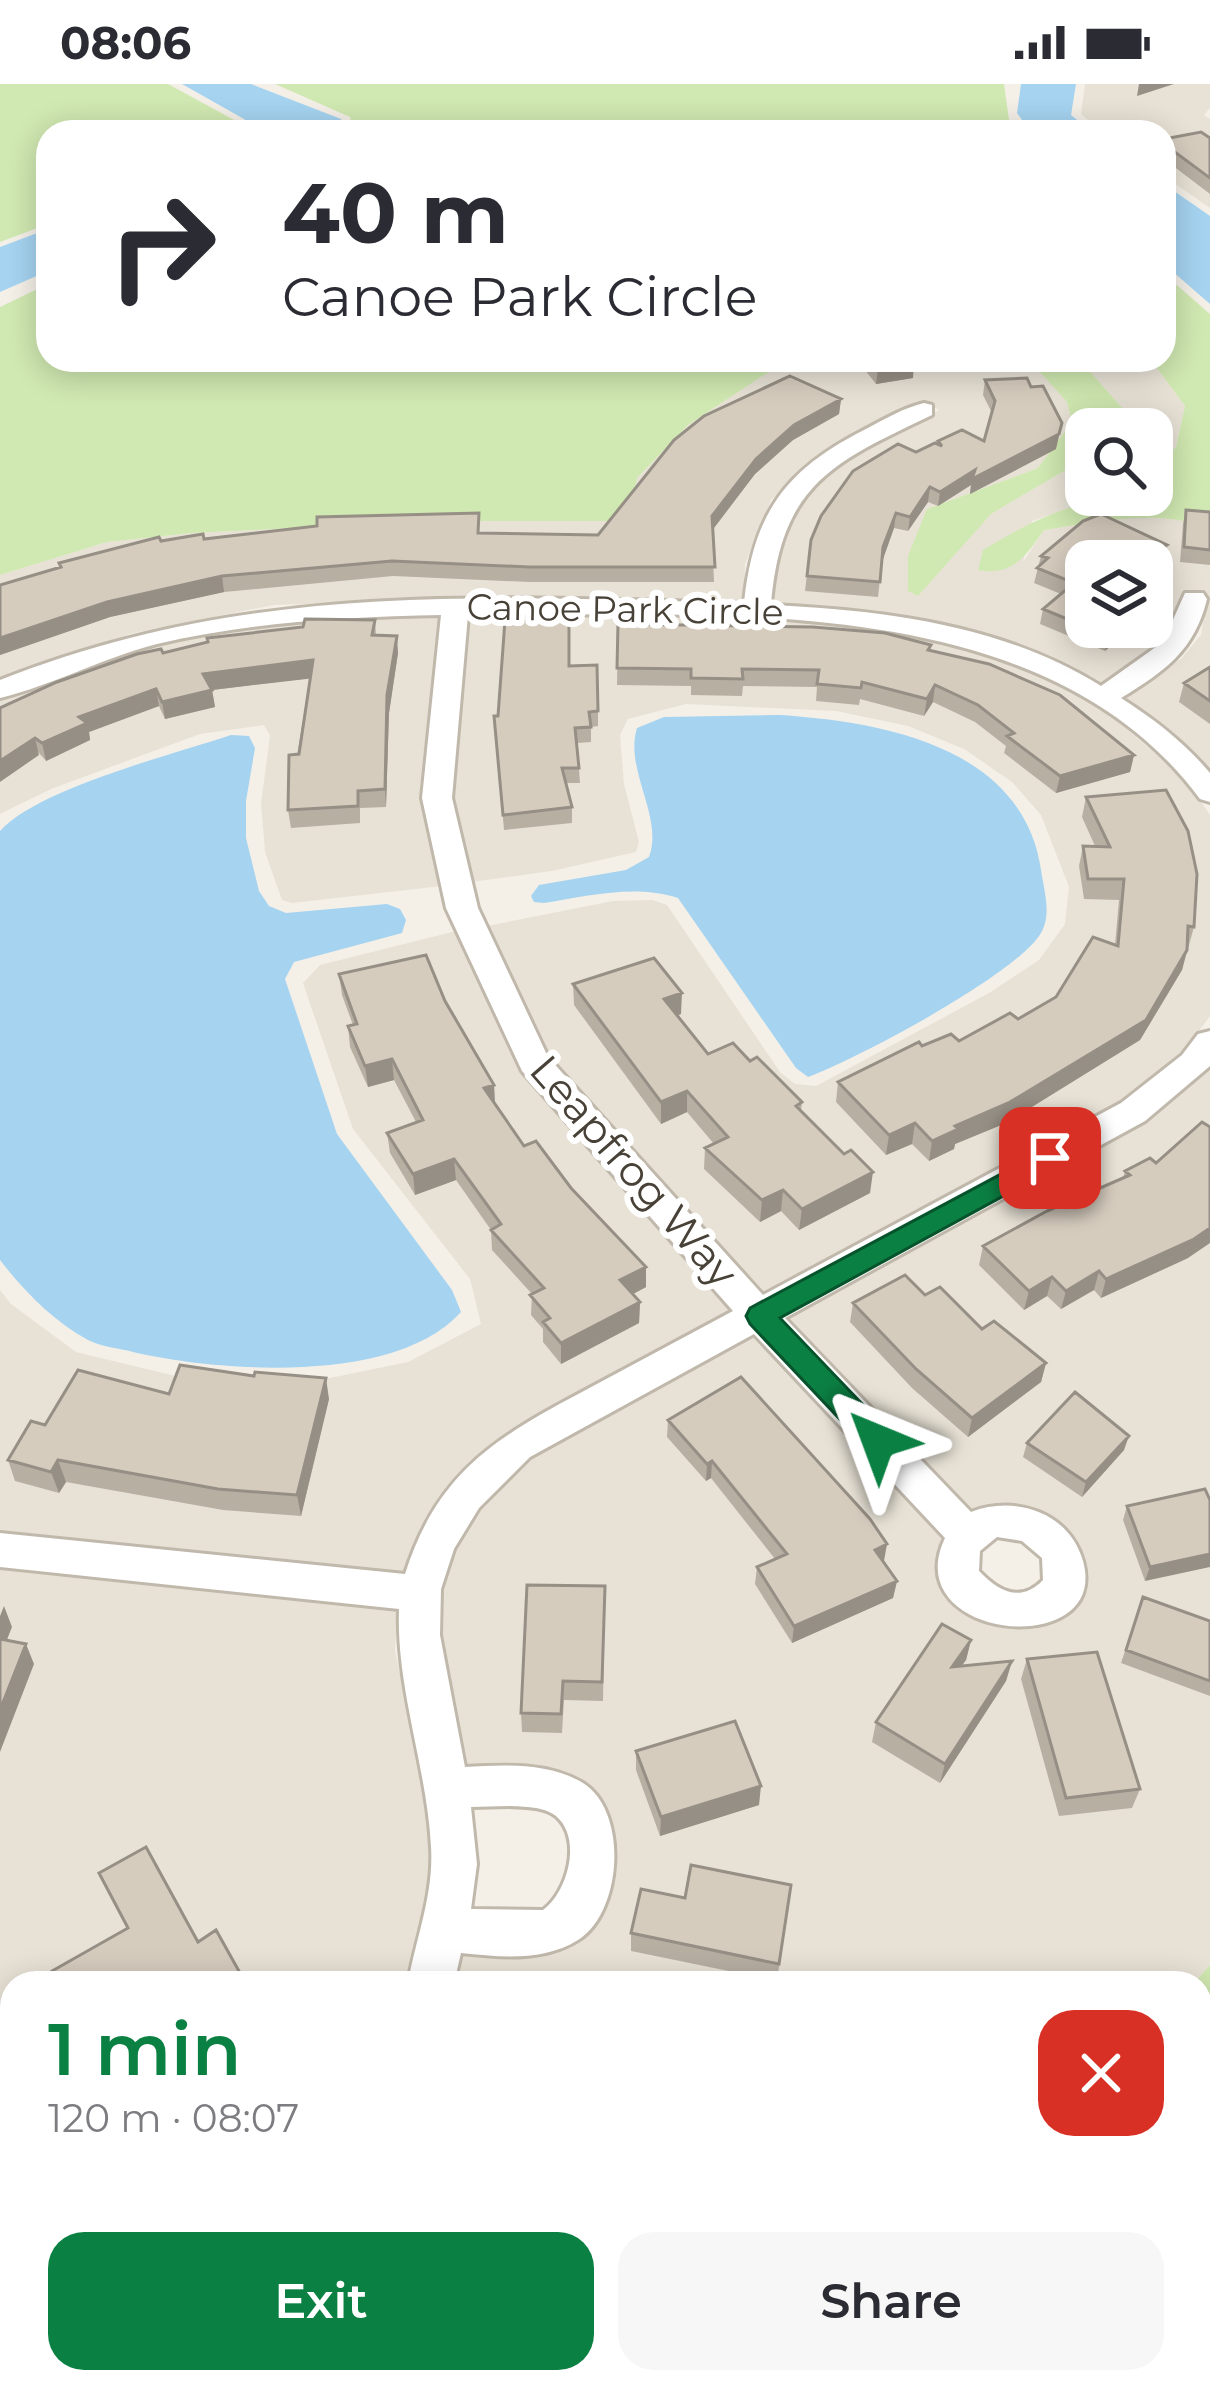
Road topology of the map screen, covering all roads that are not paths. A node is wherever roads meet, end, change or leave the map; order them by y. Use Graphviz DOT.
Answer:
graph roads {
  1 [pos="924,410"];
  2 [pos="1194,599"];
  3 [pos="455,606"];
  4 [pos="757,611"];
  5 [pos="0,690"];
  6 [pos="1104,696"];
  7 [pos="1210,793"];
  8 [pos="1210,1042"];
  9 [pos="760,1316"];
  10 [pos="968,1534"];
  11 [pos="0,1550"];
  12 [pos="420,1593"];
  13 [pos="448,1787"];
  14 [pos="441,1928"];
  15 [pos="432,1971"];
  1 -- 4 [label="street"];
  2 -- 6 [label="street"];
  3 -- 4 [label="street, Canoe Park Circle"];
  3 -- 5 [label="street, Canoe Park Circle"];
  3 -- 9 [label="street, Leapfrog Way"];
  4 -- 6 [label="street, Canoe Park Circle"];
  6 -- 7 [label="street, Canoe Park Circle"];
  8 -- 9 [label="street"];
  9 -- 10 [label="street, Leapfrog Way"];
  9 -- 12 [label="street"];
  11 -- 12 [label="street"];
  12 -- 13 [label="street"];
  13 -- 14 [label="street"];
  13 -- 14 [label="street"];
  14 -- 15 [label="street"];
}
